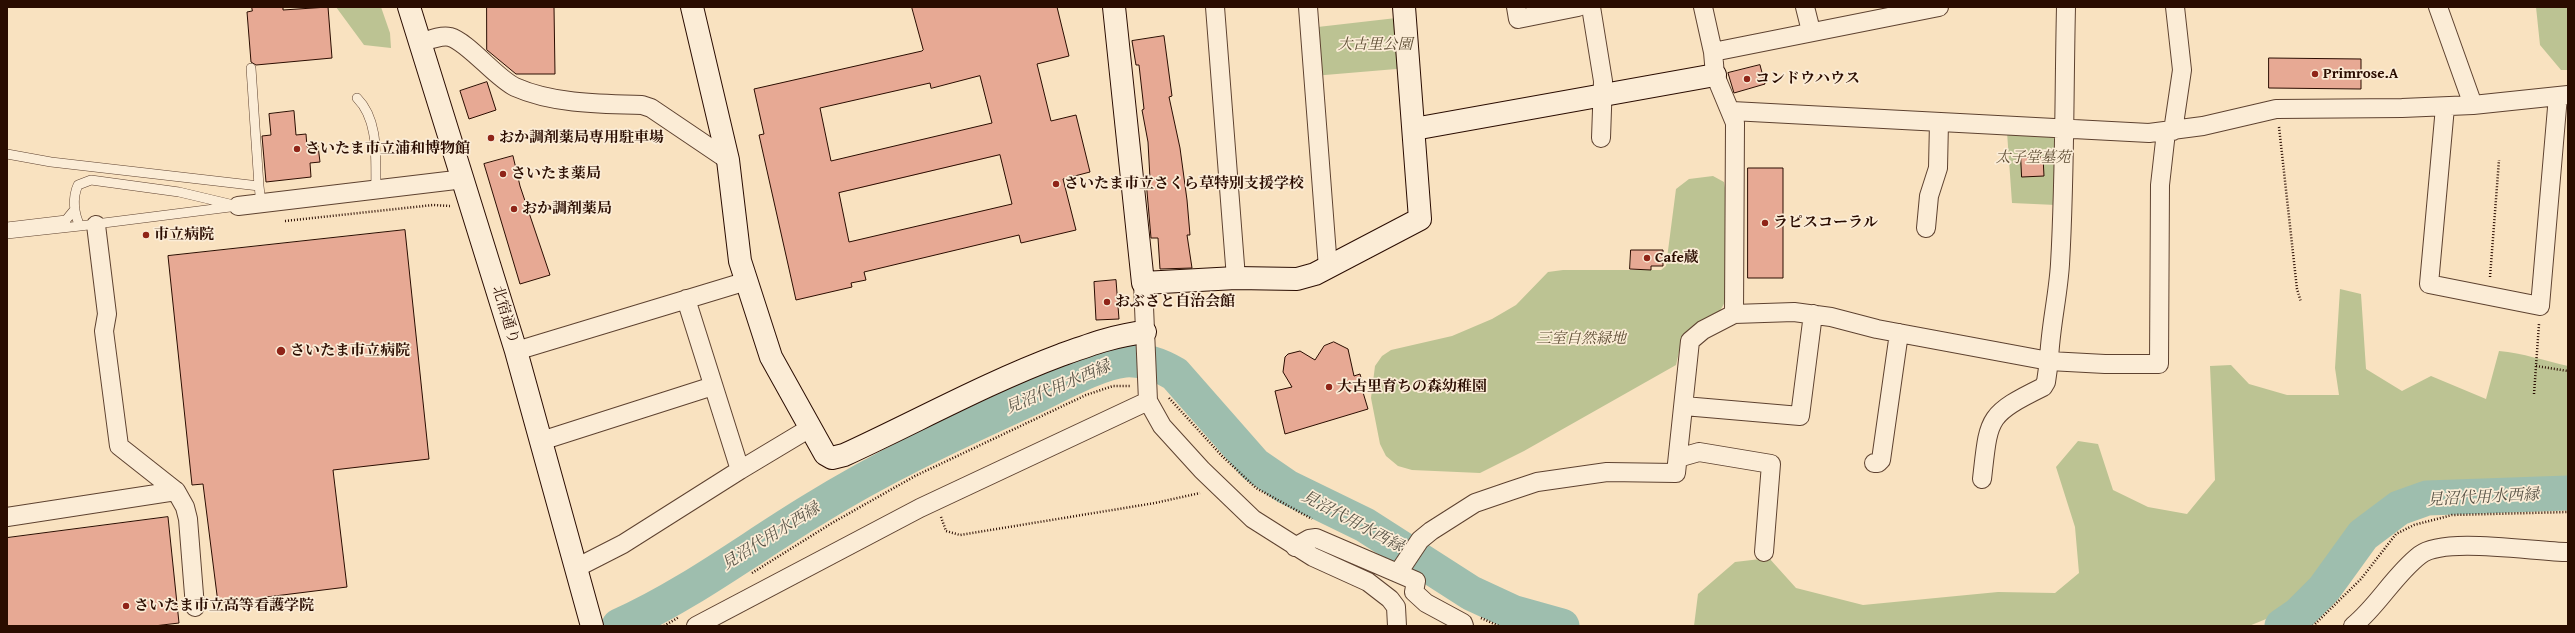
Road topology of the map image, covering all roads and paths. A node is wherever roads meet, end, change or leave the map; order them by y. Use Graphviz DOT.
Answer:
graph roads {
  1 [pos="409,7"];
  2 [pos="692,7"];
  3 [pos="1114,7"];
  4 [pos="1215,7"];
  5 [pos="1308,7"];
  6 [pos="1404,7"];
  7 [pos="1516,7"];
  8 [pos="1578,7"];
  9 [pos="1591,7"];
  10 [pos="1703,7"];
  11 [pos="1805,7"];
  12 [pos="1939,7"];
  13 [pos="2066,7"];
  14 [pos="2175,7"];
  15 [pos="2438,7"];
  16 [pos="1895,11"];
  17 [pos="1811,31"];
  18 [pos="420,43"];
  19 [pos="1713,52"];
  20 [pos="251,68"];
  21 [pos="1715,75"];
  22 [pos="1604,95"];
  23 [pos="2563,96"];
  24 [pos="357,98"];
  25 [pos="2473,105"];
  26 [pos="2445,107"];
  27 [pos="2276,109"];
  28 [pos="1732,112"];
  29 [pos="1939,122"];
  30 [pos="2064,128"];
  31 [pos="1414,129"];
  32 [pos="2170,131"];
  33 [pos="1601,138"];
  34 [pos="7,154"];
  35 [pos="728,160"];
  36 [pos="2499,160"];
  37 [pos="464,179"];
  38 [pos="376,191"];
  39 [pos="260,195"];
  40 [pos="238,206"];
  41 [pos="452,206"];
  42 [pos="75,209"];
  43 [pos="286,221"];
  44 [pos="88,225"];
  45 [pos="7,227"];
  46 [pos="1926,228"];
  47 [pos="7,234"];
  48 [pos="1328,268"];
  49 [pos="1236,278"];
  50 [pos="747,281"];
  51 [pos="1143,283"];
  52 [pos="2487,296"];
  53 [pos="686,299"];
  54 [pos="2301,302"];
  55 [pos="2540,306"];
  56 [pos="1734,314"];
  57 [pos="1814,314"];
  58 [pos="1899,333"];
  59 [pos="1146,337"];
  60 [pos="516,351"];
  61 [pos="2049,360"];
  62 [pos="2536,366"];
  63 [pos="2568,371"];
  64 [pos="713,386"];
  65 [pos="1147,391"];
  66 [pos="2534,394"];
  67 [pos="1684,406"];
  68 [pos="810,428"];
  69 [pos="541,441"];
  70 [pos="1678,458"];
  71 [pos="1874,463"];
  72 [pos="740,470"];
  73 [pos="1982,479"];
  74 [pos="1217,485"];
  75 [pos="176,491"];
  76 [pos="934,500"];
  77 [pos="7,517"];
  78 [pos="1317,522"];
  79 [pos="1295,547"];
  80 [pos="1764,552"];
  81 [pos="2568,552"];
  82 [pos="576,568"];
  83 [pos="1398,573"];
  84 [pos="749,575"];
  85 [pos="195,607"];
  86 [pos="690,620"];
  87 [pos="591,621"];
  88 [pos="664,626"];
  89 [pos="1397,626"];
  90 [pos="1464,626"];
  91 [pos="2352,626"];
  1 -- 18 [label="street, 北宿通り"];
  2 -- 35 [label="street"];
  3 -- 51 [label="street"];
  4 -- 49 [label="street"];
  5 -- 48 [label="street"];
  6 -- 31 [label="street"];
  7 -- 8 [label="street"];
  9 -- 22 [label="street"];
  10 -- 19 [label="street"];
  11 -- 17 [label="street"];
  12 -- 16 [label="street"];
  13 -- 30 [label="street"];
  14 -- 32 [label="street"];
  15 -- 25 [label="street"];
  16 -- 17 [label="street"];
  17 -- 19 [label="street"];
  18 -- 35 [label="street"];
  18 -- 37 [label="street, 北宿通り"];
  19 -- 21 [label="street"];
  20 -- 39 [label="lane"];
  21 -- 22 [label="street"];
  21 -- 28 [label="street"];
  22 -- 31 [label="street"];
  22 -- 33 [label="street"];
  23 -- 25 [label="street"];
  23 -- 55 [label="street"];
  24 -- 38 [label="lane"];
  25 -- 26 [label="street"];
  26 -- 27 [label="street"];
  26 -- 52 [label="street"];
  27 -- 32 [label="street"];
  27 -- 54 [label="path"];
  28 -- 29 [label="street"];
  28 -- 56 [label="street"];
  29 -- 30 [label="street"];
  29 -- 46 [label="street"];
  30 -- 32 [label="street"];
  30 -- 61 [label="street"];
  31 -- 48 [label="street"];
  32 -- 61 [label="street"];
  34 -- 39 [label="lane"];
  35 -- 50 [label="street"];
  36 -- 52 [label="path"];
  37 -- 38 [label="street"];
  37 -- 60 [label="street, 北宿通り"];
  38 -- 39 [label="street"];
  39 -- 40 [label="street"];
  40 -- 42 [label="lane"];
  40 -- 44 [label="lane"];
  41 -- 43 [label="path"];
  42 -- 44 [label="lane"];
  42 -- 45 [label="lane"];
  44 -- 47 [label="lane"];
  44 -- 75 [label="street"];
  48 -- 49 [label="street"];
  49 -- 51 [label="street"];
  50 -- 53 [label="street"];
  50 -- 68 [label="street"];
  51 -- 59 [label="street"];
  52 -- 55 [label="street"];
  53 -- 60 [label="street"];
  53 -- 64 [label="street"];
  55 -- 62 [label="path"];
  56 -- 57 [label="street"];
  56 -- 67 [label="street"];
  57 -- 58 [label="street"];
  57 -- 67 [label="street"];
  58 -- 61 [label="street"];
  58 -- 71 [label="street"];
  59 -- 65 [label="street"];
  59 -- 68 [label="street"];
  60 -- 69 [label="street, 北宿通り"];
  61 -- 73 [label="street"];
  62 -- 63 [label="path"];
  62 -- 66 [label="path"];
  64 -- 69 [label="street"];
  64 -- 72 [label="street"];
  65 -- 74 [label="street"];
  65 -- 76 [label="street"];
  65 -- 78 [label="path"];
  65 -- 84 [label="path"];
  67 -- 70 [label="street"];
  68 -- 72 [label="street"];
  69 -- 82 [label="street, 北宿通り"];
  70 -- 80 [label="street"];
  70 -- 83 [label="street"];
  72 -- 82 [label="street"];
  74 -- 76 [label="path"];
  74 -- 79 [label="street"];
  75 -- 77 [label="street"];
  75 -- 85 [label="street"];
  76 -- 86 [label="street"];
  79 -- 83 [label="street"];
  79 -- 89 [label="street"];
  81 -- 91 [label="street"];
  82 -- 87 [label="street, 北宿通り"];
  83 -- 90 [label="street"];
  86 -- 88 [label="path"];
}
